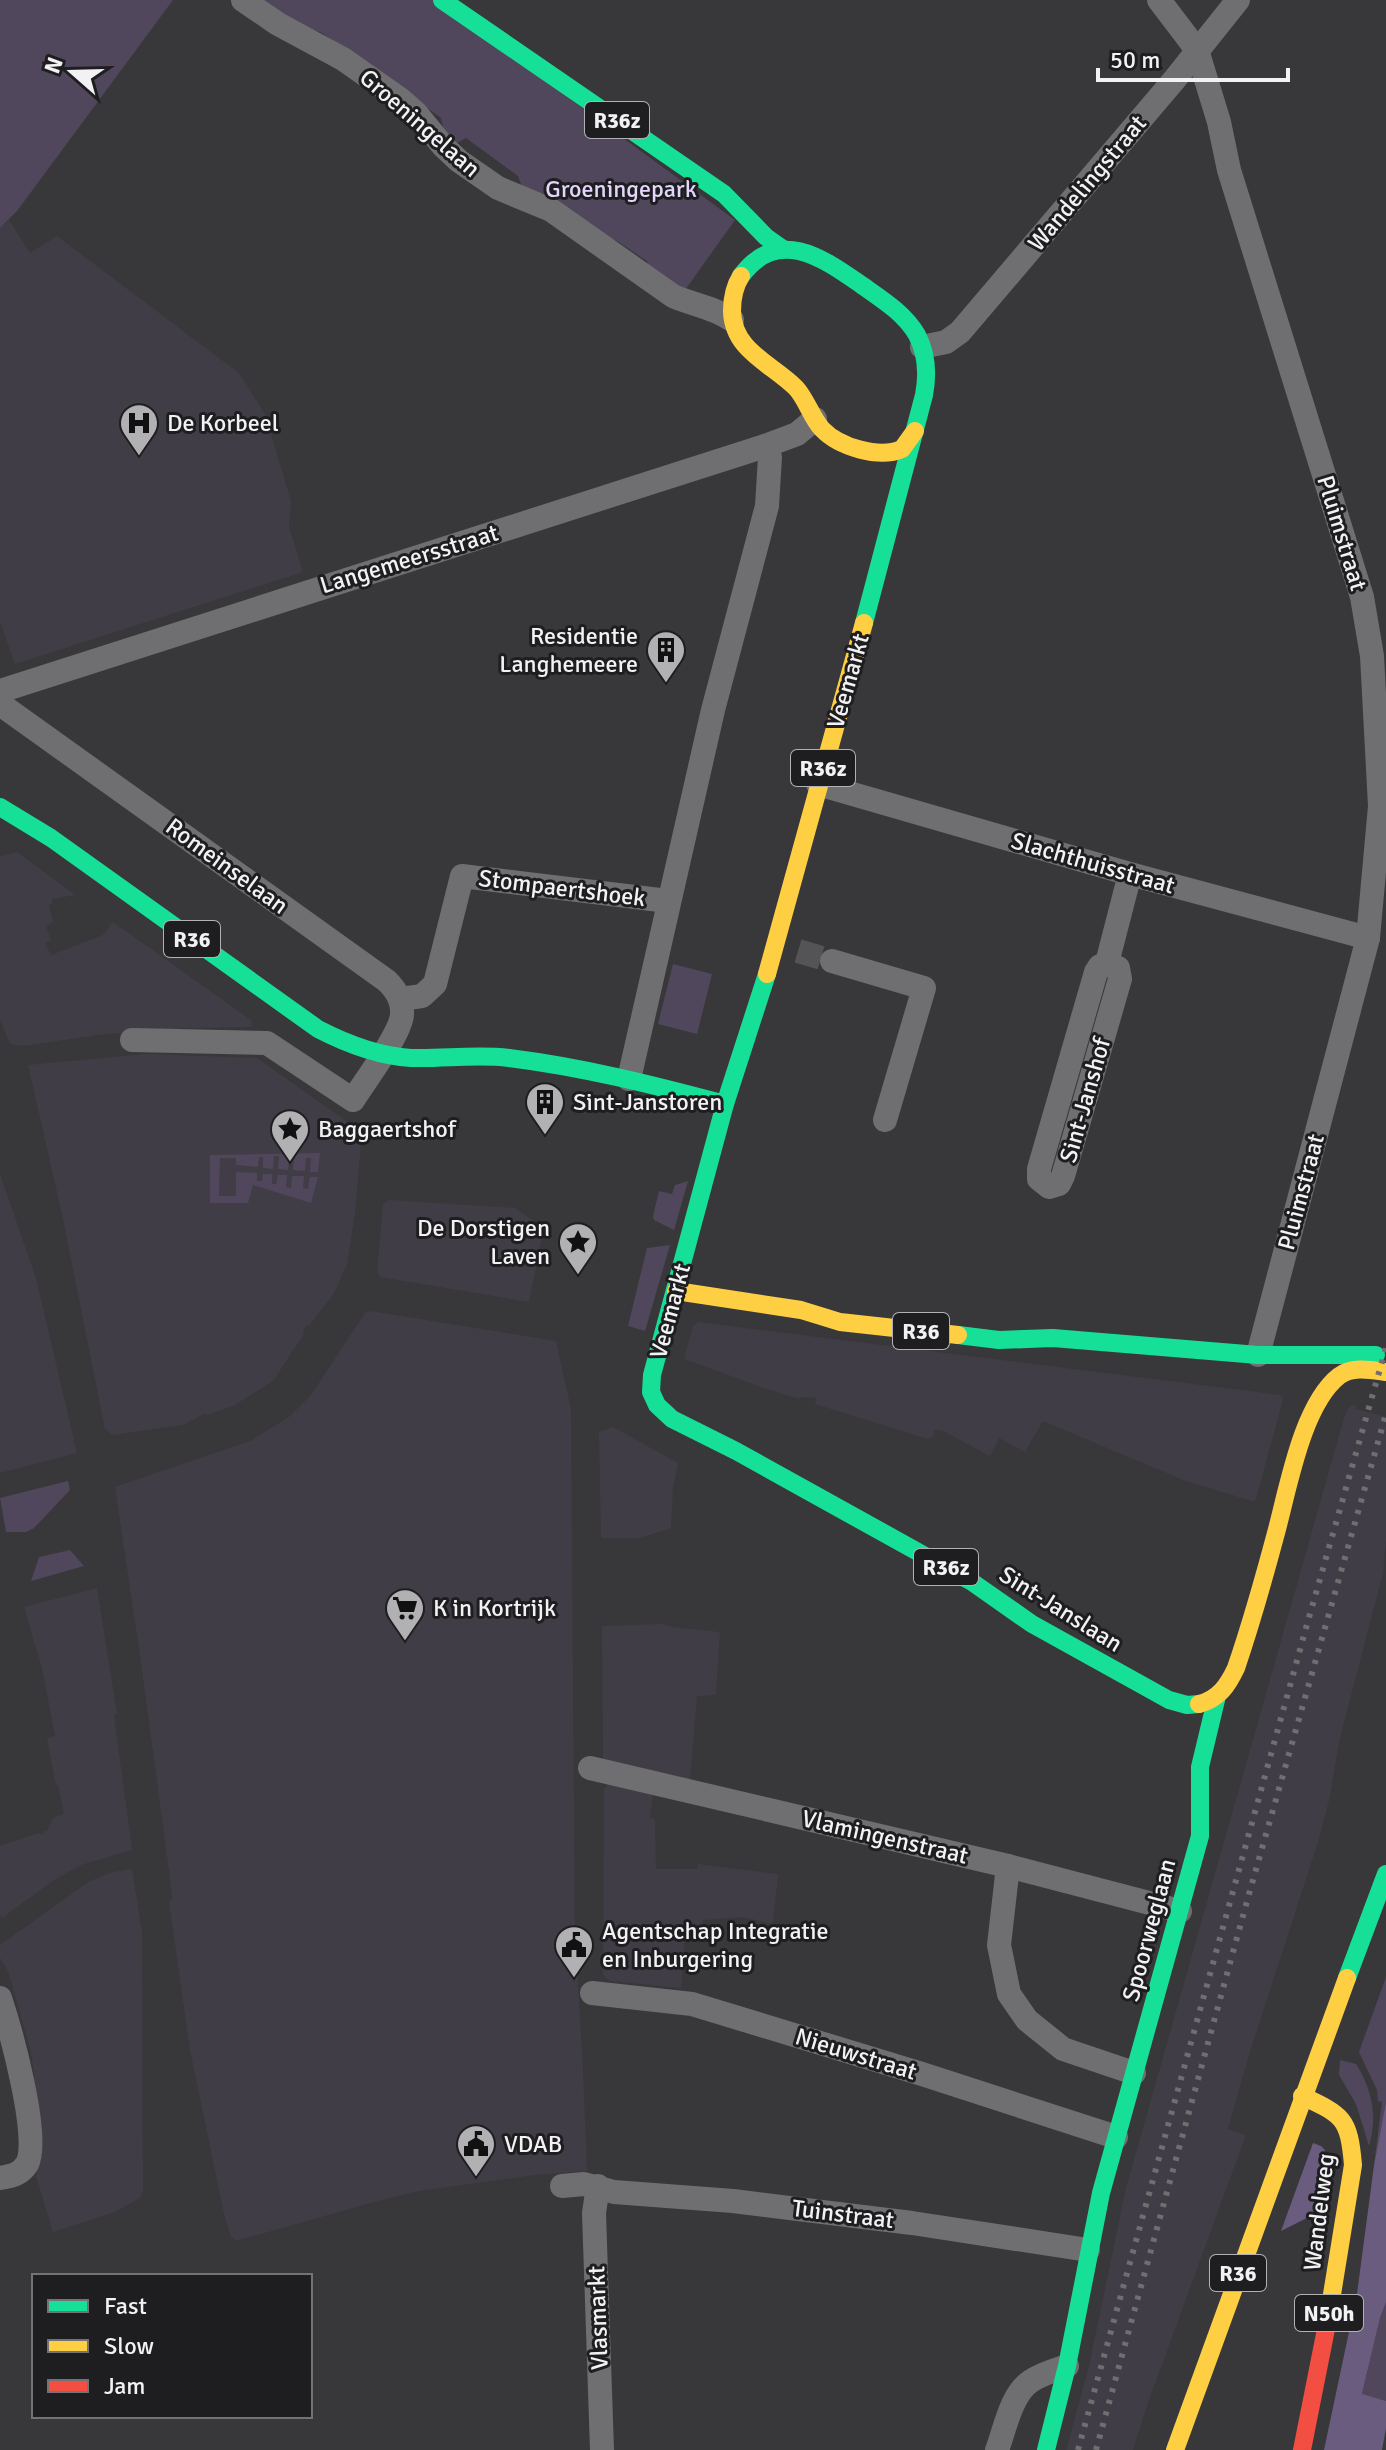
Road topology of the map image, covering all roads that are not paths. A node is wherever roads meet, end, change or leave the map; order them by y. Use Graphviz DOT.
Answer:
graph roads {
  1 [pos="243,0"];
  2 [pos="442,0"];
  3 [pos="1159,0"];
  4 [pos="1238,0"];
  5 [pos="1197,50"];
  6 [pos="783,249"];
  7 [pos="732,320"];
  8 [pos="920,342"];
  9 [pos="815,419"];
  10 [pos="915,431"];
  11 [pos="765,446"];
  12 [pos="0,691"];
  13 [pos="0,704"];
  14 [pos="818,784"];
  15 [pos="0,807"];
  16 [pos="1130,874"];
  17 [pos="668,901"];
  18 [pos="1368,938"];
  19 [pos="774,944"];
  20 [pos="798,951"];
  21 [pos="832,961"];
  22 [pos="1107,963"];
  23 [pos="401,999"];
  24 [pos="132,1040"];
  25 [pos="382,1053"];
  26 [pos="629,1079"];
  27 [pos="725,1104"];
  28 [pos="885,1120"];
  29 [pos="676,1291"];
  30 [pos="1169,1347"];
  31 [pos="1258,1355"];
  32 [pos="1386,1356"];
  33 [pos="1386,1372"];
  34 [pos="1283,1374"];
  35 [pos="1304,1388"];
  36 [pos="672,1419"];
  37 [pos="1305,1429"];
  38 [pos="1217,1696"];
  39 [pos="590,1768"];
  40 [pos="1008,1866"];
  41 [pos="1386,1874"];
  42 [pos="1180,1911"];
  43 [pos="592,1993"];
  44 [pos="0,1998"];
  45 [pos="1134,2073"];
  46 [pos="1302,2096"];
  47 [pos="1116,2137"];
  48 [pos="0,2178"];
  49 [pos="562,2186"];
  50 [pos="598,2186"];
  51 [pos="1088,2250"];
  52 [pos="1067,2366"];
  53 [pos="602,2450"];
  54 [pos="997,2450"];
  55 [pos="1046,2450"];
  56 [pos="1175,2450"];
  57 [pos="1302,2450"];
  1 -- 7 [label="street, Groeningelaan"];
  2 -- 6 [label="main road, R36z"];
  3 -- 5 [label="street"];
  4 -- 5 [label="street, Wandelingstraat"];
  5 -- 8 [label="street, Wandelingstraat"];
  5 -- 18 [label="street, Pluimstraat"];
  6 -- 7 [label="main road"];
  6 -- 8 [label="main road, R36z"];
  7 -- 9 [label="main road"];
  8 -- 10 [label="main road, Veemarkt / R36z"];
  9 -- 10 [label="main road"];
  9 -- 11 [label="street, Langemeersstraat"];
  10 -- 14 [label="main road, Veemarkt / R36z"];
  11 -- 12 [label="street, Langemeersstraat"];
  11 -- 17 [label="street"];
  13 -- 23 [label="street, Romeinselaan"];
  14 -- 16 [label="street, Slachthuisstraat"];
  14 -- 19 [label="main road, Veemarkt / R36z"];
  15 -- 25 [label="main road, R36"];
  16 -- 18 [label="street, Slachthuisstraat"];
  16 -- 22 [label="street, Sint-Janshof"];
  17 -- 23 [label="street, Stompaertshoek"];
  17 -- 26 [label="street"];
  18 -- 31 [label="street, Pluimstraat"];
  19 -- 20 [label="street"];
  19 -- 27 [label="main road, Veemarkt / R36z"];
  21 -- 28 [label="street"];
  22 -- 22 [label="street, Sint-Janshof"];
  23 -- 25 [label="street"];
  24 -- 25 [label="street"];
  25 -- 26 [label="main road, R36"];
  26 -- 27 [label="main road, R36"];
  27 -- 29 [label="main road, Veemarkt"];
  29 -- 30 [label="main road, R36"];
  29 -- 36 [label="main road, Veemarkt / R36z"];
  30 -- 31 [label="main road, R36"];
  30 -- 34 [label="main road, R36"];
  31 -- 32 [label="main road, R36"];
  33 -- 37 [label="main road"];
  35 -- 37 [label="main road"];
  36 -- 38 [label="main road, Sint-Janslaan / R36z"];
  37 -- 38 [label="main road, Spoorweglaan"];
  38 -- 42 [label="main road, Spoorweglaan"];
  39 -- 40 [label="street, Vlamingenstraat"];
  40 -- 42 [label="street, Vlamingenstraat"];
  40 -- 45 [label="street"];
  41 -- 46 [label="main road, R36"];
  42 -- 45 [label="main road, Spoorweglaan"];
  43 -- 47 [label="street, Nieuwstraat"];
  44 -- 48 [label="street"];
  45 -- 47 [label="main road, Spoorweglaan"];
  46 -- 56 [label="main road, R36"];
  46 -- 57 [label="main road, Wandelweg / N50h"];
  47 -- 51 [label="main road, Spoorweglaan"];
  49 -- 50 [label="street, Tuinstraat"];
  50 -- 51 [label="street, Tuinstraat"];
  50 -- 53 [label="street, Vlasmarkt"];
  51 -- 52 [label="main road, Spoorweglaan"];
  52 -- 54 [label="street"];
  52 -- 55 [label="main road, Spoorweglaan"];
}
